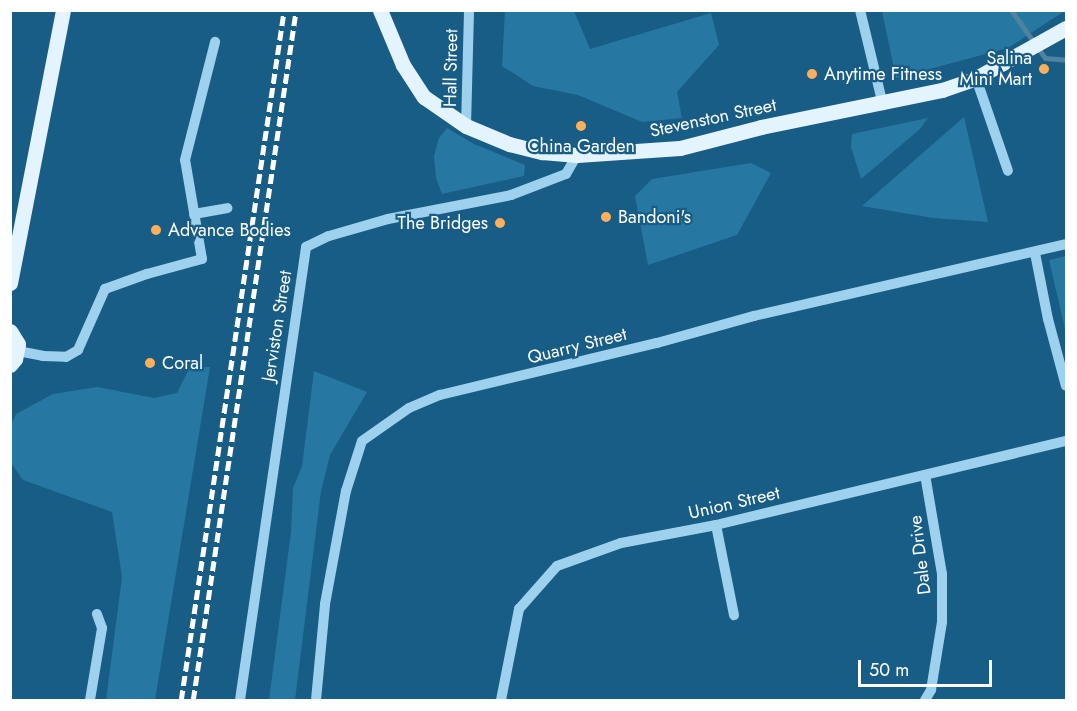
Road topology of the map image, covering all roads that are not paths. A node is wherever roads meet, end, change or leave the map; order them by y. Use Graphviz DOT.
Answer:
graph roads {
  1 [pos="63,10"];
  2 [pos="380,10"];
  3 [pos="469,10"];
  4 [pos="860,10"];
  5 [pos="1066,28"];
  6 [pos="215,42"];
  7 [pos="976,78"];
  8 [pos="883,105"];
  9 [pos="466,126"];
  10 [pos="577,154"];
  11 [pos="1008,171"];
  12 [pos="226,208"];
  13 [pos="194,214"];
  14 [pos="1066,244"];
  15 [pos="1035,253"];
  16 [pos="10,283"];
  17 [pos="10,331"];
  18 [pos="14,358"];
  19 [pos="1066,386"];
  20 [pos="1066,441"];
  21 [pos="925,475"];
  22 [pos="716,525"];
  23 [pos="97,614"];
  24 [pos="734,615"];
  25 [pos="90,700"];
  26 [pos="240,700"];
  27 [pos="316,700"];
  28 [pos="501,700"];
  29 [pos="925,700"];
  1 -- 16 [label="main road"];
  2 -- 9 [label="main road, Stevenston Street"];
  3 -- 9 [label="street, Hall Street"];
  4 -- 8 [label="street"];
  5 -- 7 [label="main road, Stevenston Street"];
  6 -- 13 [label="street"];
  7 -- 8 [label="main road, Stevenston Street"];
  7 -- 11 [label="street"];
  8 -- 10 [label="main road, Stevenston Street"];
  9 -- 10 [label="main road, Stevenston Street"];
  10 -- 26 [label="street, Jerviston Street"];
  12 -- 13 [label="street"];
  13 -- 18 [label="street"];
  14 -- 15 [label="street, Quarry Street"];
  15 -- 19 [label="street"];
  15 -- 27 [label="street, Quarry Street"];
  17 -- 18 [label="main road"];
  20 -- 21 [label="street, Union Street"];
  21 -- 22 [label="street, Union Street"];
  21 -- 29 [label="street, Dale Drive"];
  22 -- 24 [label="street"];
  22 -- 28 [label="street, Union Street"];
  23 -- 25 [label="street"];
}
